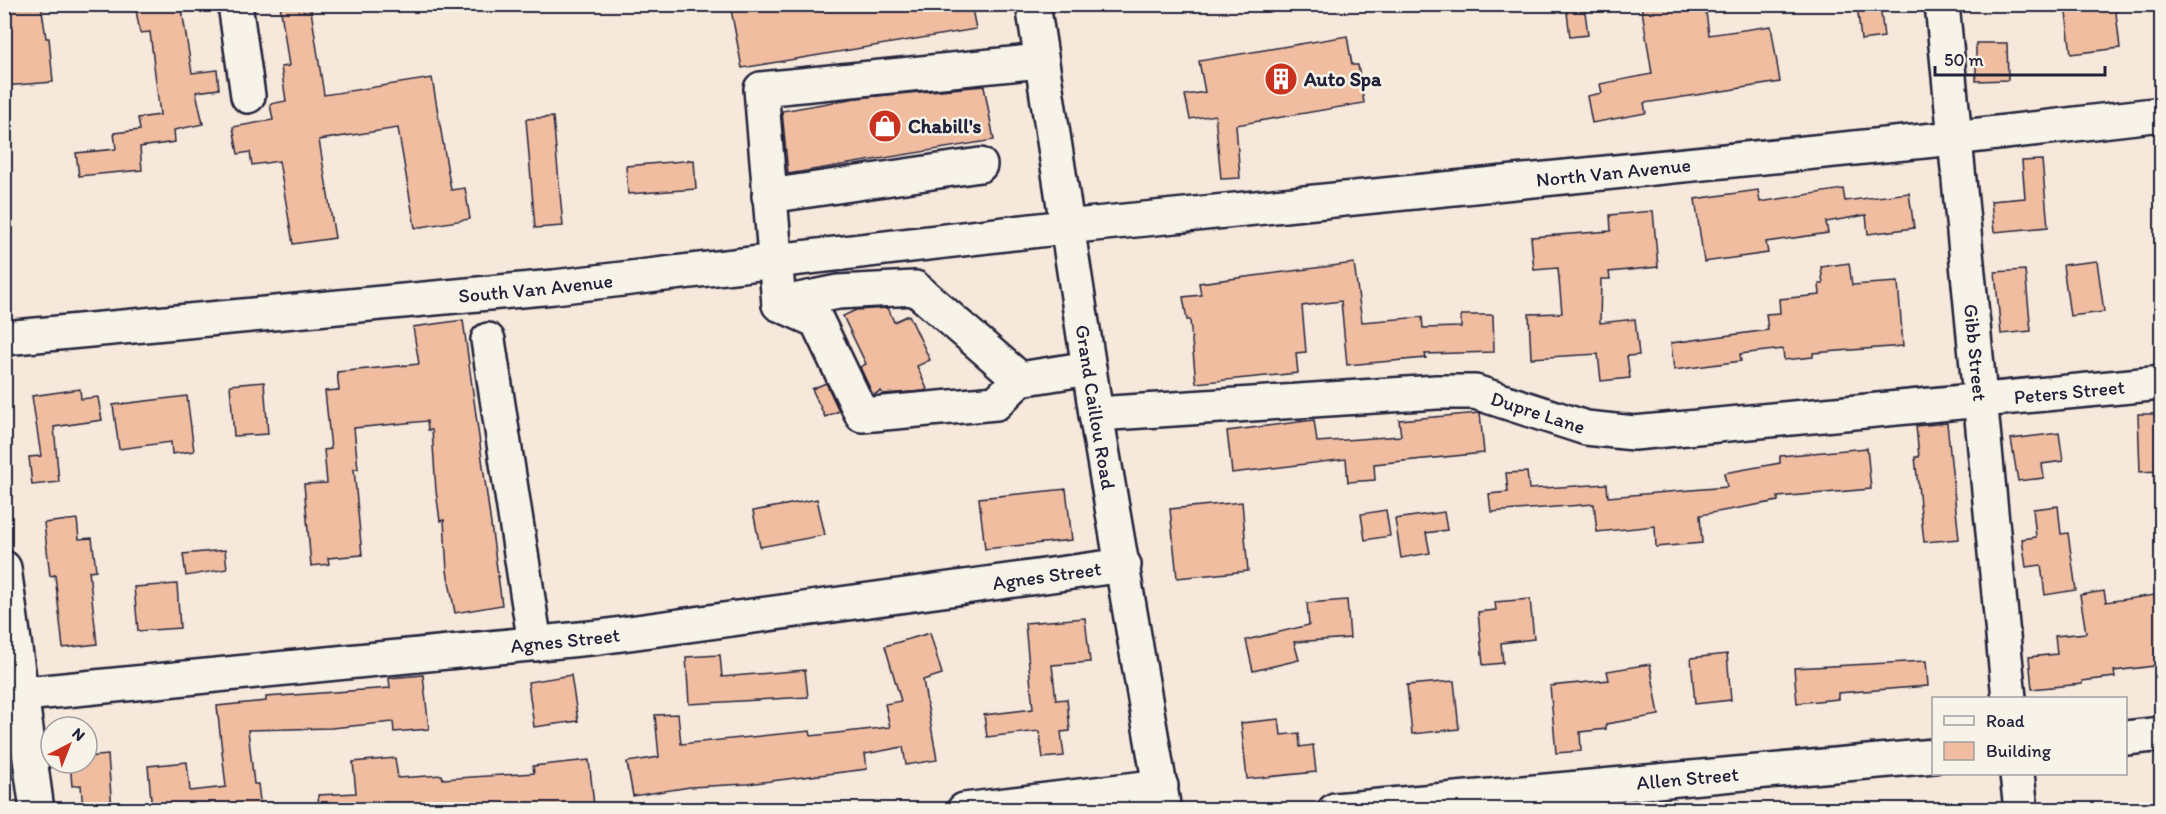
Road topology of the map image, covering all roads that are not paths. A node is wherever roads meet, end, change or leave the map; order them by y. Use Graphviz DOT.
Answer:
graph roads {
  1 [pos="235,4"];
  2 [pos="1033,4"];
  3 [pos="1942,4"];
  4 [pos="1041,61"];
  5 [pos="248,96"];
  6 [pos="2162,114"];
  7 [pos="1954,138"];
  8 [pos="980,165"];
  9 [pos="769,196"];
  10 [pos="1065,227"];
  11 [pos="773,260"];
  12 [pos="779,304"];
  13 [pos="4,338"];
  14 [pos="488,340"];
  15 [pos="1089,368"];
  16 [pos="1020,379"];
  17 [pos="2162,383"];
  18 [pos="1979,401"];
  19 [pos="1096,414"];
  20 [pos="1124,565"];
  21 [pos="4,568"];
  22 [pos="535,644"];
  23 [pos="13,696"];
  24 [pos="2009,697"];
  25 [pos="2162,734"];
  26 [pos="2127,738"];
  27 [pos="1932,756"];
  28 [pos="2017,775"];
  29 [pos="1163,798"];
  30 [pos="37,810"];
  31 [pos="964,810"];
  32 [pos="1335,810"];
  33 [pos="2021,810"];
  1 -- 5 [label="street"];
  2 -- 4 [label="street, Grand Caillou Road"];
  3 -- 7 [label="street, Gibb Street"];
  4 -- 9 [label="street"];
  4 -- 10 [label="street, Grand Caillou Road"];
  6 -- 7 [label="street, North Van Avenue"];
  7 -- 10 [label="street, North Van Avenue"];
  7 -- 18 [label="street, Gibb Street"];
  8 -- 9 [label="street"];
  9 -- 11 [label="street"];
  10 -- 11 [label="street, South Van Avenue"];
  10 -- 15 [label="street, Grand Caillou Road"];
  11 -- 12 [label="street"];
  11 -- 13 [label="street, South Van Avenue"];
  12 -- 16 [label="street"];
  12 -- 16 [label="street"];
  14 -- 22 [label="street"];
  15 -- 16 [label="street"];
  15 -- 19 [label="street, Grand Caillou Road"];
  17 -- 18 [label="street, Peters Street"];
  18 -- 19 [label="street, Dupre Lane"];
  18 -- 24 [label="street, Gibb Street"];
  19 -- 20 [label="street, Grand Caillou Road"];
  20 -- 22 [label="street, Agnes Street"];
  20 -- 29 [label="street, Grand Caillou Road"];
  21 -- 23 [label="street"];
  22 -- 23 [label="street, Agnes Street"];
  23 -- 30 [label="street"];
  25 -- 26 [label="street"];
  27 -- 32 [label="street, Allen Street"];
  28 -- 33 [label="street"];
  29 -- 31 [label="street"];
}
